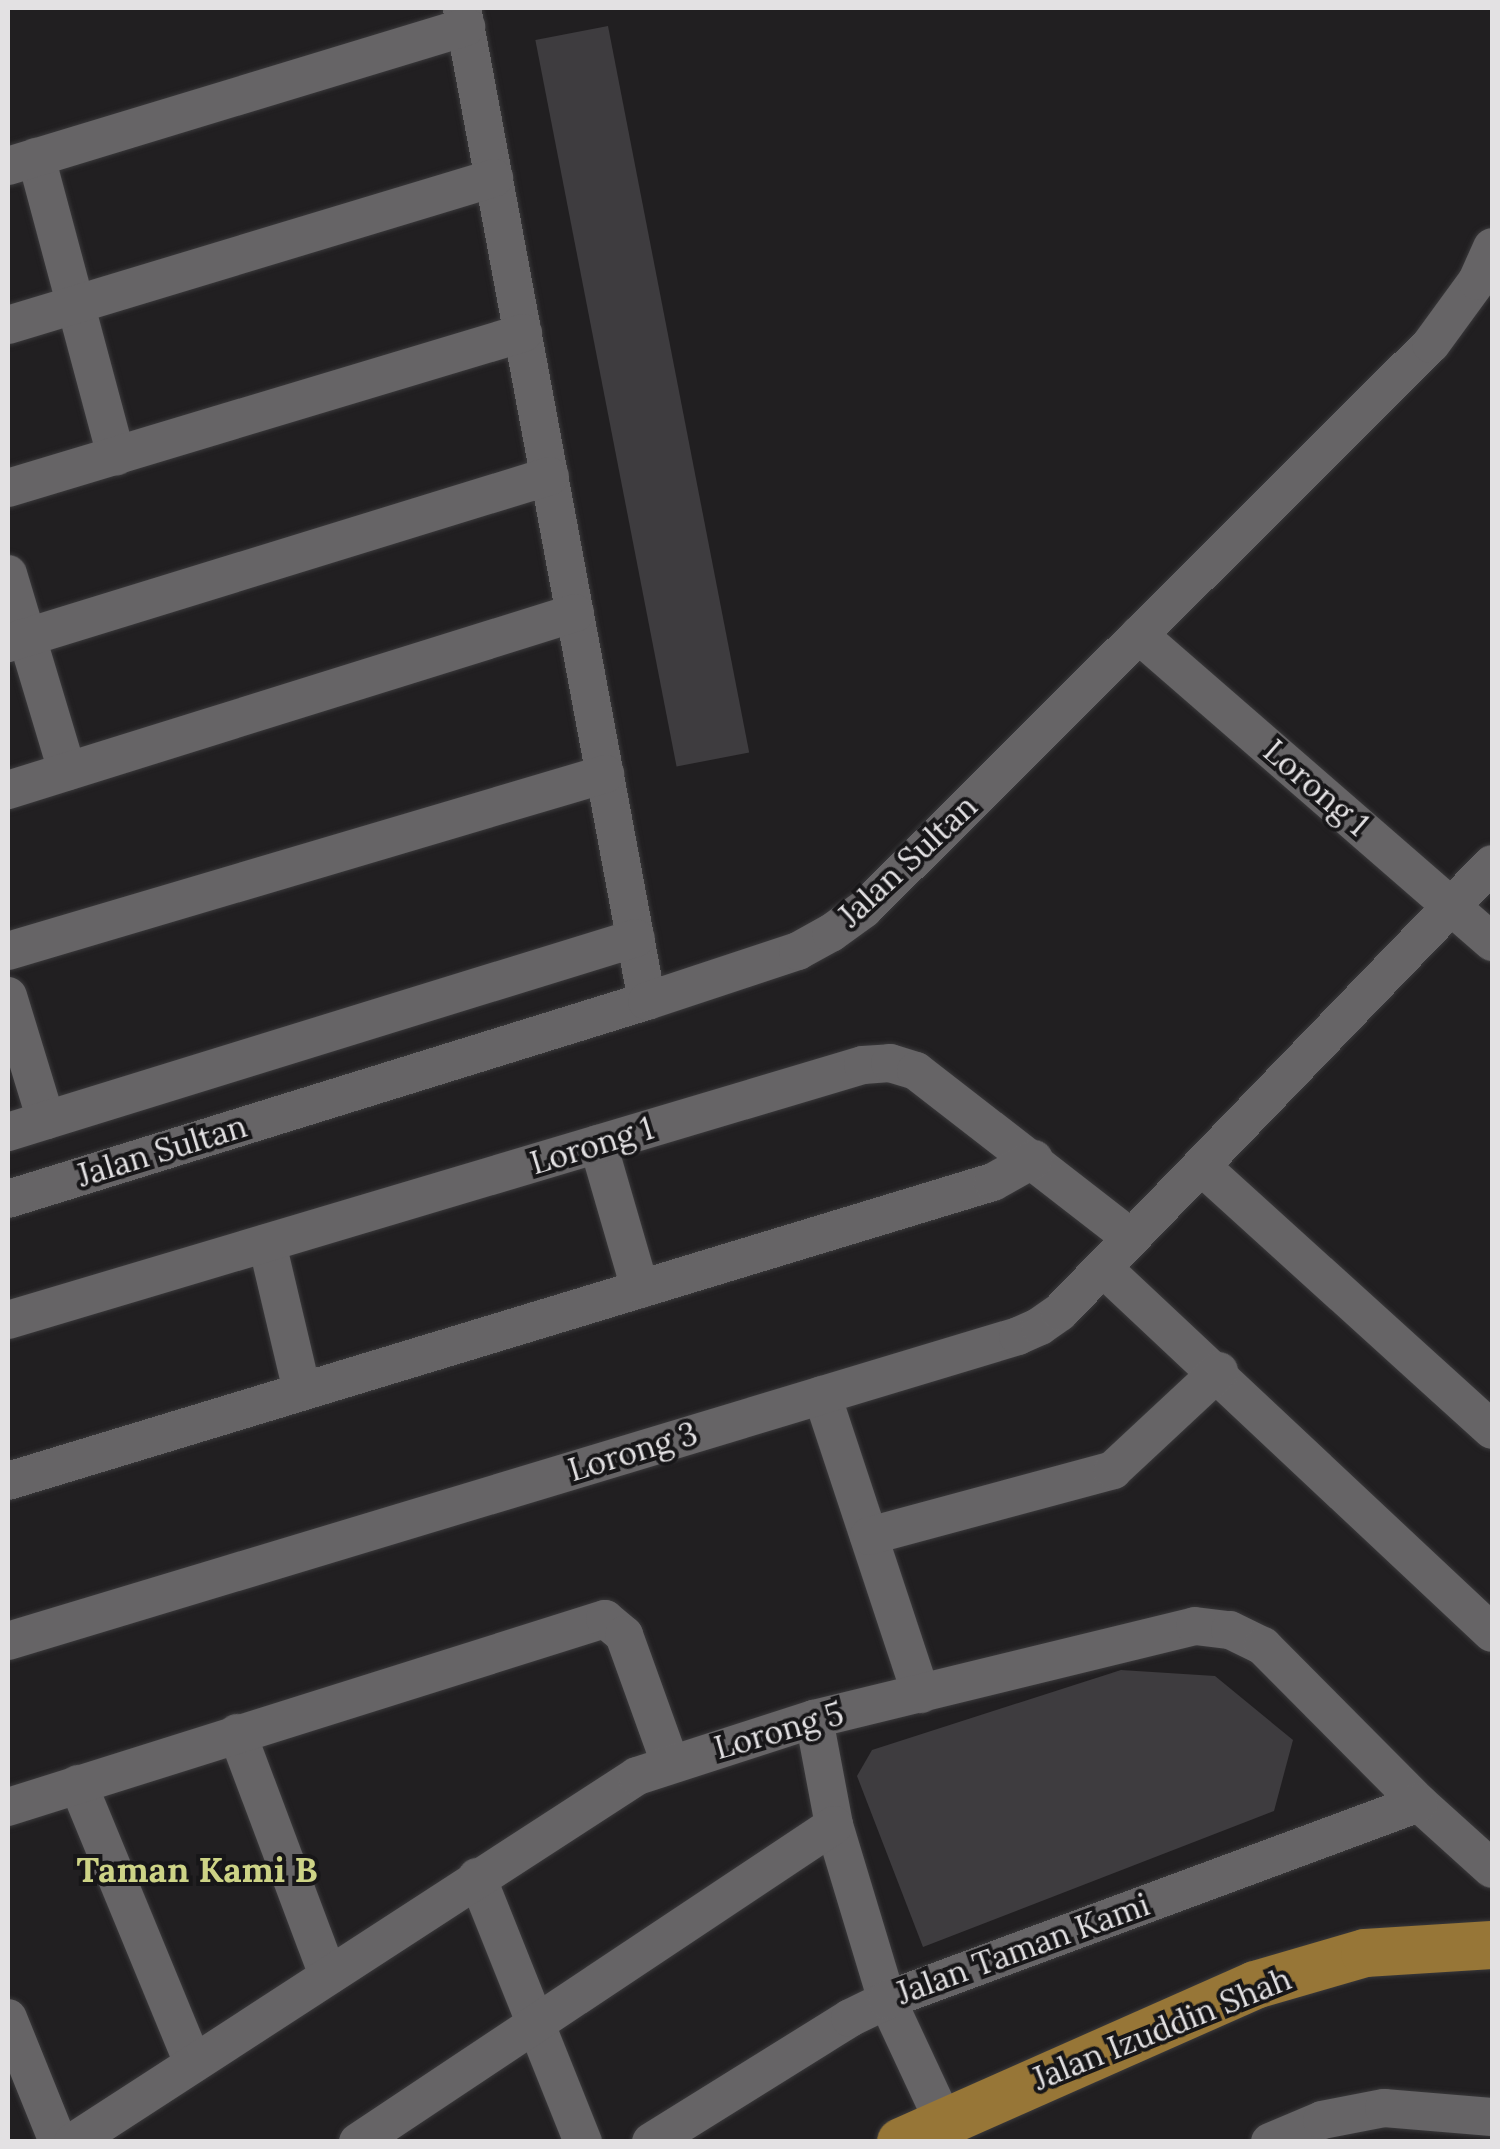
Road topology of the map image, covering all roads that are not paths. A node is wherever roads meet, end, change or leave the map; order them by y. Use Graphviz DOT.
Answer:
graph roads {
  1 [pos="464,17"];
  2 [pos="22,162"];
  3 [pos="494,178"];
  4 [pos="1492,247"];
  5 [pos="77,304"];
  6 [pos="8,325"];
  7 [pos="523,333"];
  8 [pos="116,456"];
  9 [pos="550,476"];
  10 [pos="8,488"];
  11 [pos="8,574"];
  12 [pos="575,613"];
  13 [pos="1139,635"];
  14 [pos="17,640"];
  15 [pos="67,771"];
  16 [pos="605,774"];
  17 [pos="8,790"];
  18 [pos="1492,864"];
  19 [pos="1452,906"];
  20 [pos="636,938"];
  21 [pos="1492,942"];
  22 [pos="8,951"];
  23 [pos="8,996"];
  24 [pos="647,1001"];
  25 [pos="46,1120"];
  26 [pos="8,1132"];
  27 [pos="598,1144"];
  28 [pos="1034,1159"];
  29 [pos="1200,1166"];
  30 [pos="8,1198"];
  31 [pos="1132,1238"];
  32 [pos="267,1242"];
  33 [pos="1103,1268"];
  34 [pos="640,1289"];
  35 [pos="8,1320"];
  36 [pos="1219,1372"];
  37 [pos="302,1392"];
  38 [pos="822,1396"];
  39 [pos="1492,1430"];
  40 [pos="8,1481"];
  41 [pos="869,1536"];
  42 [pos="1492,1633"];
  43 [pos="8,1640"];
  44 [pos="921,1694"];
  45 [pos="814,1719"];
  46 [pos="237,1733"];
  47 [pos="670,1764"];
  48 [pos="78,1784"];
  49 [pos="1418,1803"];
  50 [pos="8,1807"];
  51 [pos="834,1825"];
  52 [pos="1492,1869"];
  53 [pos="477,1877"];
  54 [pos="1492,1945"];
  55 [pos="328,1975"];
  56 [pos="887,2000"];
  57 [pos="8,2018"];
  58 [pos="537,2024"];
  59 [pos="193,2063"];
  60 [pos="1492,2117"];
  61 [pos="943,2120"];
  62 [pos="1420,2126"];
  63 [pos="58,2142"];
  64 [pos="73,2142"];
  65 [pos="358,2142"];
  66 [pos="583,2142"];
  67 [pos="650,2142"];
  68 [pos="901,2142"];
  69 [pos="1270,2142"];
  1 -- 2 [label="street"];
  1 -- 3 [label="street"];
  2 -- 5 [label="street"];
  3 -- 5 [label="street"];
  3 -- 7 [label="street"];
  4 -- 13 [label="street, Jalan Sultan"];
  5 -- 6 [label="street"];
  5 -- 8 [label="street"];
  7 -- 8 [label="street"];
  7 -- 9 [label="street"];
  8 -- 10 [label="street"];
  9 -- 12 [label="street"];
  9 -- 14 [label="street"];
  11 -- 14 [label="street"];
  12 -- 15 [label="street"];
  12 -- 16 [label="street"];
  13 -- 19 [label="street, Lorong 1"];
  13 -- 24 [label="street, Jalan Sultan"];
  14 -- 15 [label="street"];
  15 -- 17 [label="street"];
  16 -- 20 [label="street"];
  16 -- 22 [label="street"];
  18 -- 19 [label="street, Lorong 3"];
  19 -- 21 [label="street, Lorong 1"];
  19 -- 29 [label="street, Lorong 3"];
  20 -- 24 [label="street"];
  20 -- 25 [label="street"];
  23 -- 25 [label="street"];
  24 -- 30 [label="street, Jalan Sultan"];
  25 -- 26 [label="street"];
  27 -- 28 [label="street, Lorong 1"];
  27 -- 32 [label="street, Lorong 1"];
  27 -- 34 [label="street"];
  28 -- 31 [label="street, Lorong 1"];
  28 -- 34 [label="street"];
  29 -- 31 [label="street, Lorong 3"];
  29 -- 39 [label="street"];
  31 -- 33 [label="street, Lorong 3"];
  32 -- 35 [label="street, Lorong 1"];
  32 -- 37 [label="street"];
  33 -- 36 [label="street"];
  33 -- 38 [label="street, Lorong 3"];
  34 -- 37 [label="street"];
  36 -- 41 [label="street"];
  36 -- 42 [label="street"];
  37 -- 40 [label="street"];
  38 -- 41 [label="street"];
  38 -- 43 [label="street, Lorong 3"];
  41 -- 44 [label="street"];
  44 -- 45 [label="street, Lorong 5"];
  44 -- 49 [label="street, Lorong 5"];
  45 -- 47 [label="street, Lorong 5"];
  45 -- 51 [label="street"];
  46 -- 47 [label="street"];
  46 -- 48 [label="street"];
  46 -- 55 [label="street"];
  47 -- 53 [label="street, Lorong 5"];
  48 -- 50 [label="street"];
  48 -- 59 [label="street"];
  49 -- 52 [label="street, Lorong 5"];
  49 -- 56 [label="street, Jalan Taman Kami"];
  51 -- 56 [label="street"];
  51 -- 58 [label="street"];
  53 -- 55 [label="street, Lorong 5"];
  53 -- 58 [label="street"];
  54 -- 61 [label="main road, Jalan Izuddin Shah"];
  55 -- 59 [label="street, Lorong 5"];
  56 -- 61 [label="street"];
  56 -- 67 [label="street, Jalan Taman Kami"];
  57 -- 63 [label="street"];
  58 -- 65 [label="street"];
  58 -- 66 [label="street"];
  59 -- 64 [label="street, Lorong 5"];
  60 -- 62 [label="street"];
  61 -- 68 [label="main road, Jalan Izuddin Shah"];
  62 -- 69 [label="street"];
}
